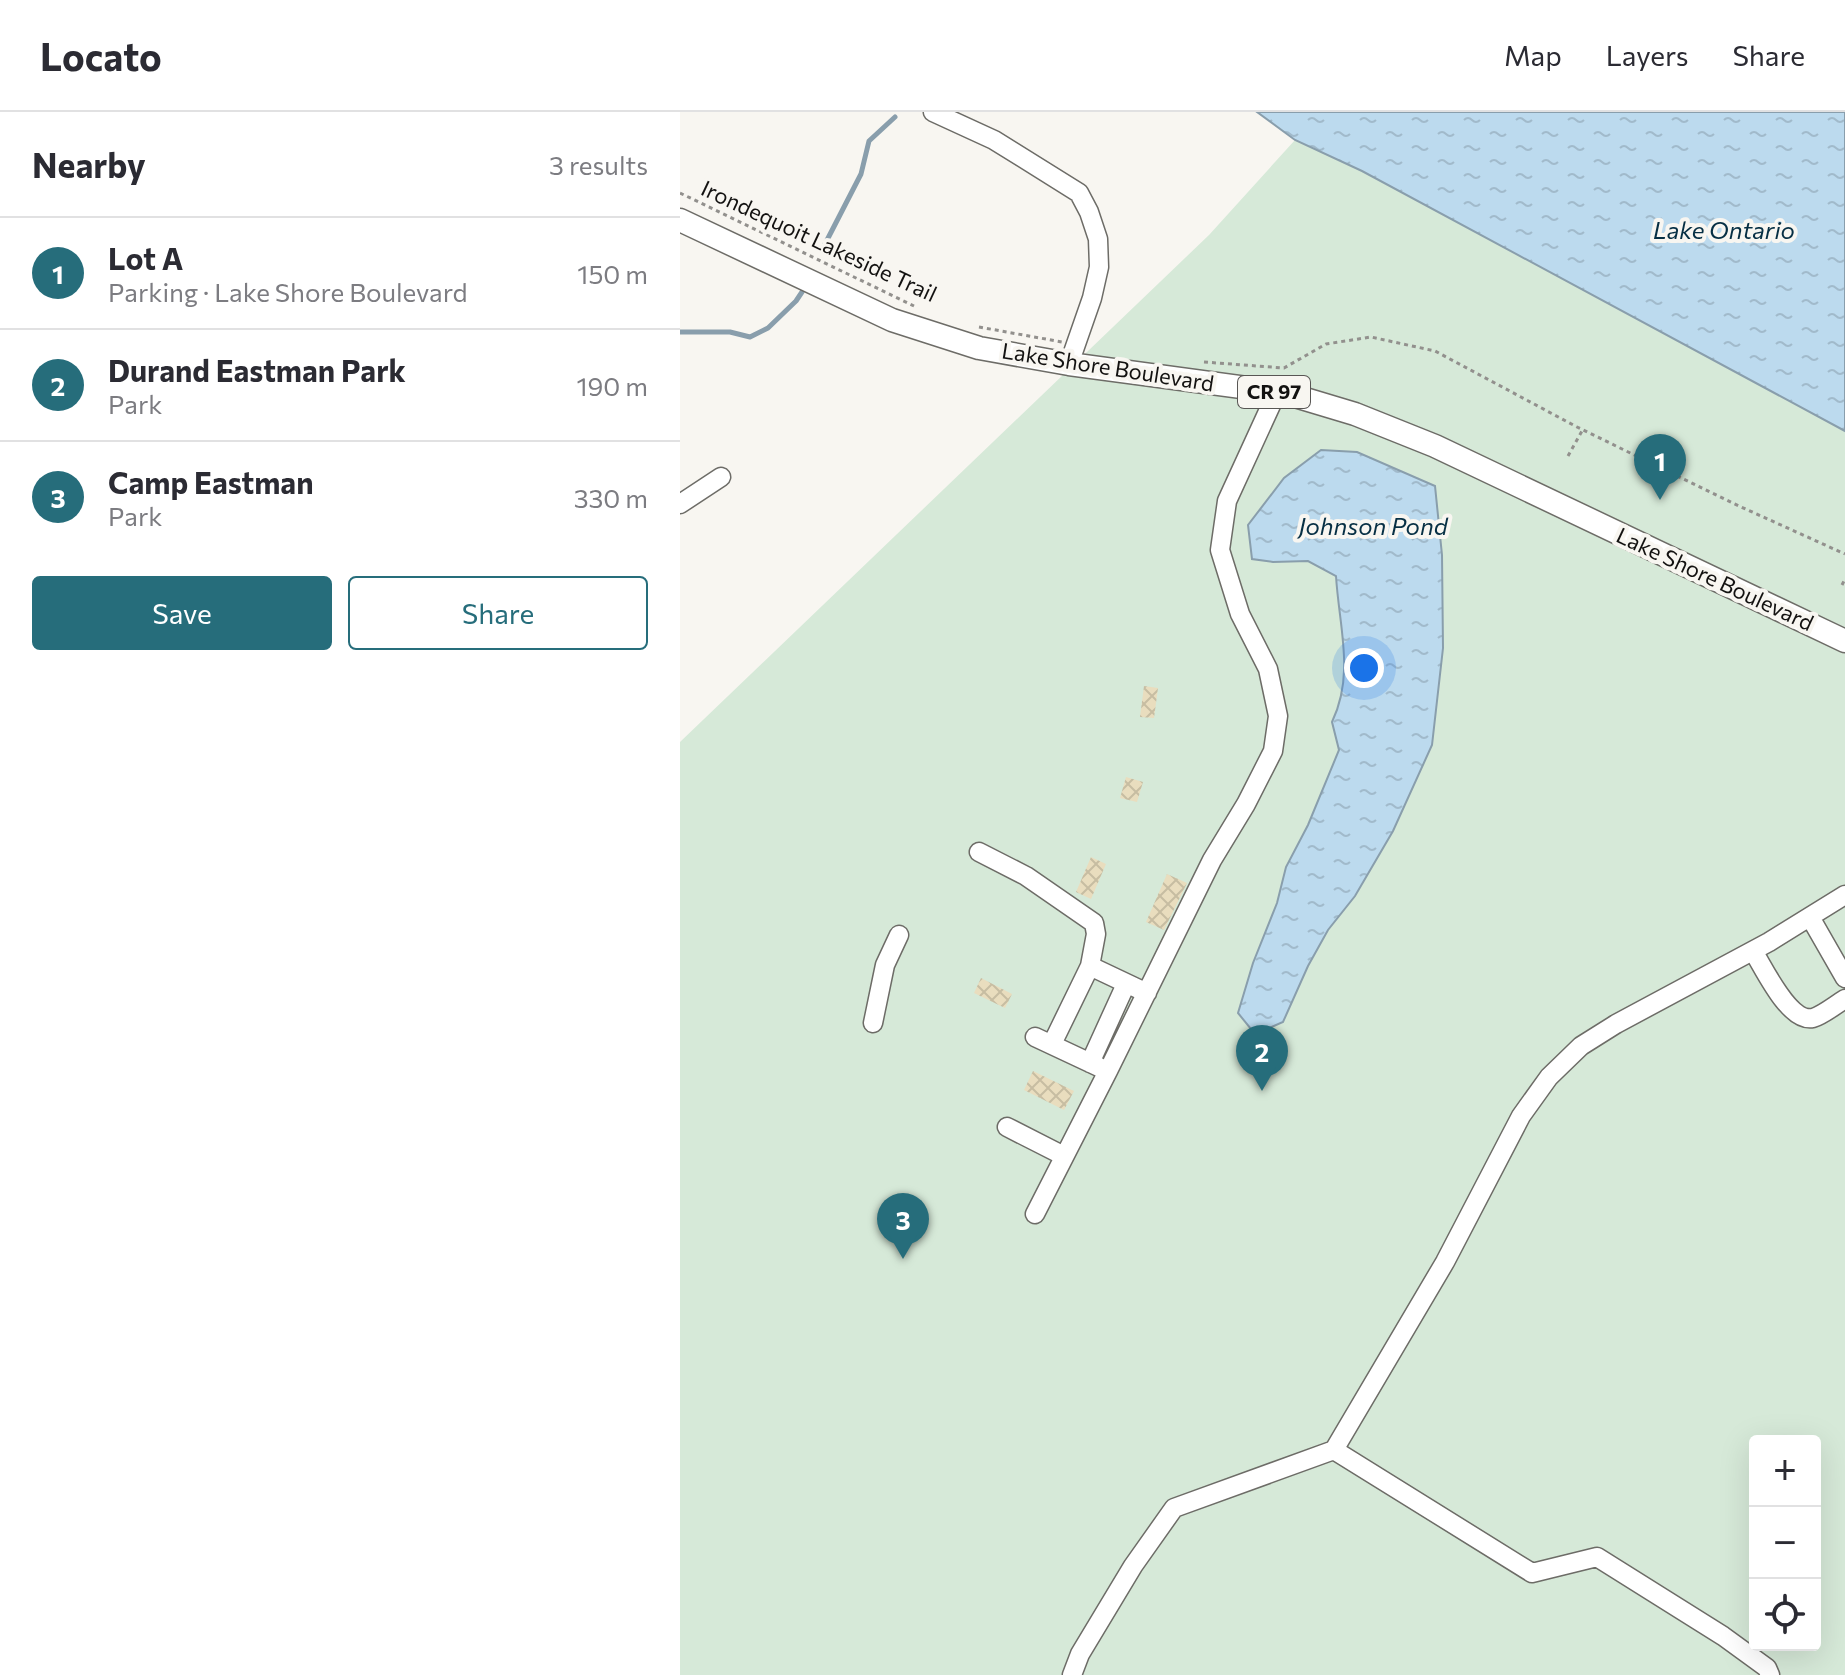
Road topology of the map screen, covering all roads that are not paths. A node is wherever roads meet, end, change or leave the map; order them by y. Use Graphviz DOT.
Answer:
graph roads {
  1 [pos="933,112"];
  2 [pos="680,220"];
  3 [pos="1073,354"];
  4 [pos="1277,392"];
  5 [pos="721,477"];
  6 [pos="680,504"];
  7 [pos="1845,641"];
  8 [pos="979,852"];
  9 [pos="1845,895"];
  10 [pos="1810,917"];
  11 [pos="899,935"];
  12 [pos="1753,951"];
  13 [pos="1090,966"];
  14 [pos="1845,978"];
  15 [pos="1126,984"];
  16 [pos="1147,993"];
  17 [pos="1845,999"];
  18 [pos="873,1023"];
  19 [pos="1090,1063"];
  20 [pos="1108,1071"];
  21 [pos="1007,1127"];
  22 [pos="1064,1156"];
  23 [pos="1035,1214"];
  24 [pos="1334,1450"];
  25 [pos="1072,1675"];
  26 [pos="1770,1675"];
  1 -- 3 [label="street"];
  2 -- 3 [label="main road, Lake Shore Boulevard / CR 97"];
  3 -- 4 [label="main road, Lake Shore Boulevard / CR 97"];
  4 -- 7 [label="main road, Lake Shore Boulevard / CR 97"];
  4 -- 16 [label="street"];
  5 -- 6 [label="street"];
  8 -- 13 [label="street"];
  9 -- 10 [label="street"];
  10 -- 12 [label="street"];
  10 -- 14 [label="street"];
  11 -- 18 [label="street"];
  12 -- 17 [label="street"];
  12 -- 24 [label="street"];
  13 -- 15 [label="street"];
  13 -- 19 [label="street"];
  15 -- 16 [label="street"];
  15 -- 19 [label="street"];
  16 -- 20 [label="street"];
  19 -- 20 [label="street"];
  20 -- 22 [label="street"];
  21 -- 22 [label="street"];
  22 -- 23 [label="street"];
  24 -- 25 [label="street"];
  24 -- 26 [label="street"];
}
